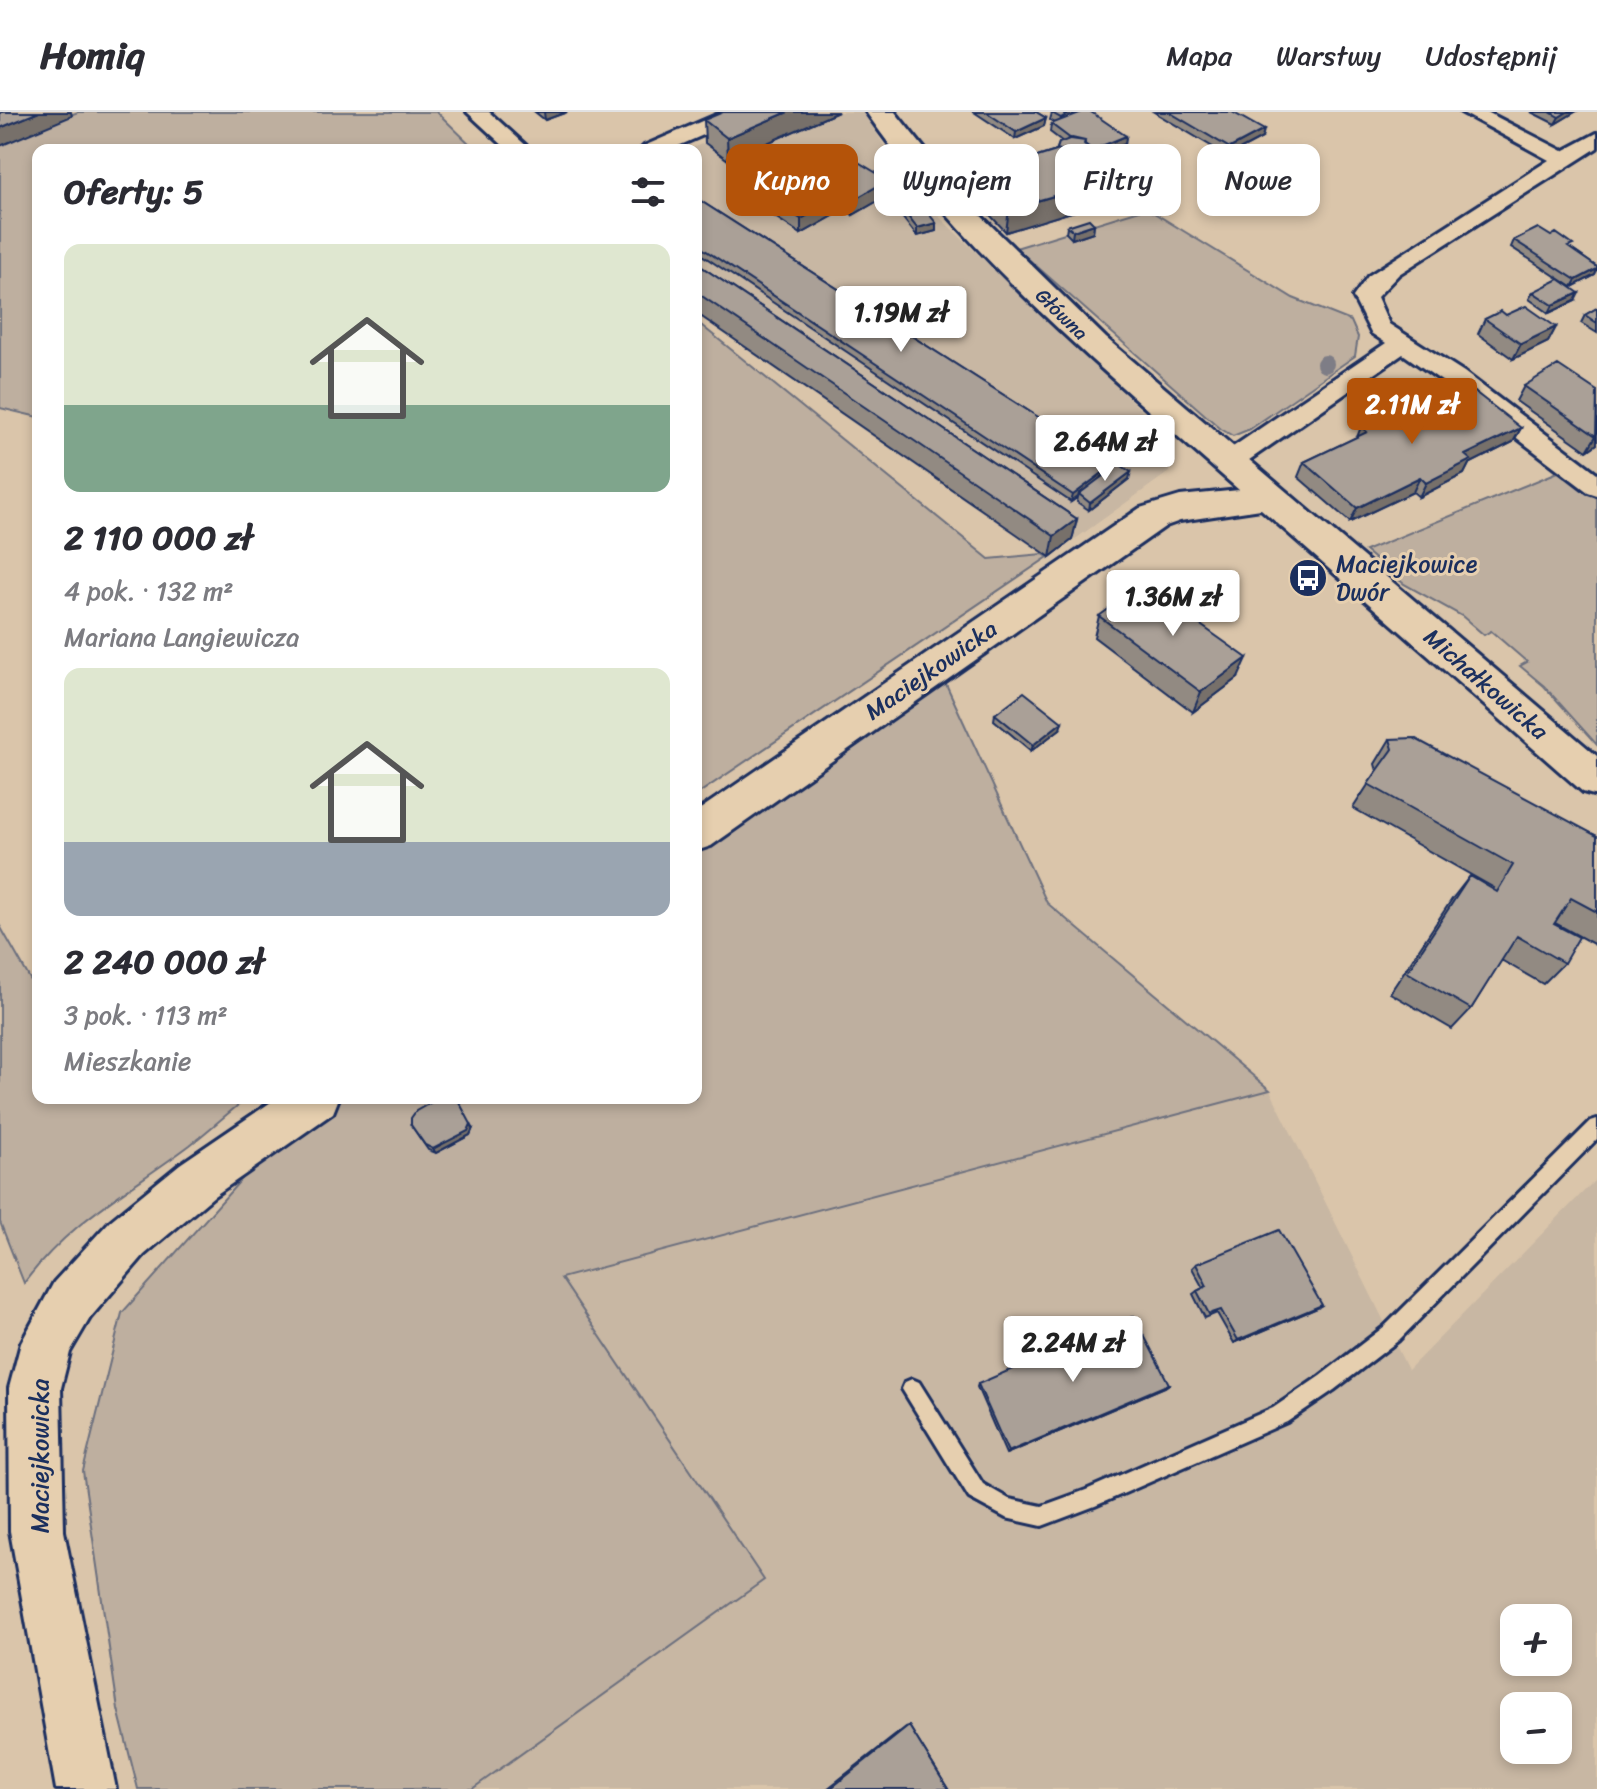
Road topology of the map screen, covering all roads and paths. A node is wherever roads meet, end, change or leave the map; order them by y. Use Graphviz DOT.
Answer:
graph roads {
  1 [pos="477,112"];
  2 [pos="740,112"];
  3 [pos="880,112"];
  4 [pos="1471,112"];
  5 [pos="1597,139"];
  6 [pos="513,144"];
  7 [pos="665,144"];
  8 [pos="1564,160"];
  9 [pos="1400,345"];
  10 [pos="1230,461"];
  11 [pos="1597,486"];
  12 [pos="1268,494"];
  13 [pos="1169,509"];
  14 [pos="1597,780"];
  15 [pos="702,830"];
  16 [pos="307,1104"];
  17 [pos="1597,1127"];
  18 [pos="912,1389"];
  19 [pos="86,1789"];
  1 -- 6 [label="street"];
  2 -- 7 [label="street"];
  3 -- 10 [label="street, Główna"];
  4 -- 8 [label="street"];
  5 -- 8 [label="street"];
  8 -- 9 [label="street"];
  9 -- 10 [label="street"];
  9 -- 11 [label="street"];
  10 -- 12 [label="street, Michałkowicka"];
  10 -- 13 [label="street, Maciejkowicka"];
  12 -- 13 [label="street, Maciejkowicka"];
  12 -- 14 [label="street, Michałkowicka"];
  13 -- 15 [label="street, Maciejkowicka"];
  16 -- 19 [label="street, Maciejkowicka"];
  17 -- 18 [label="lane"];
}
